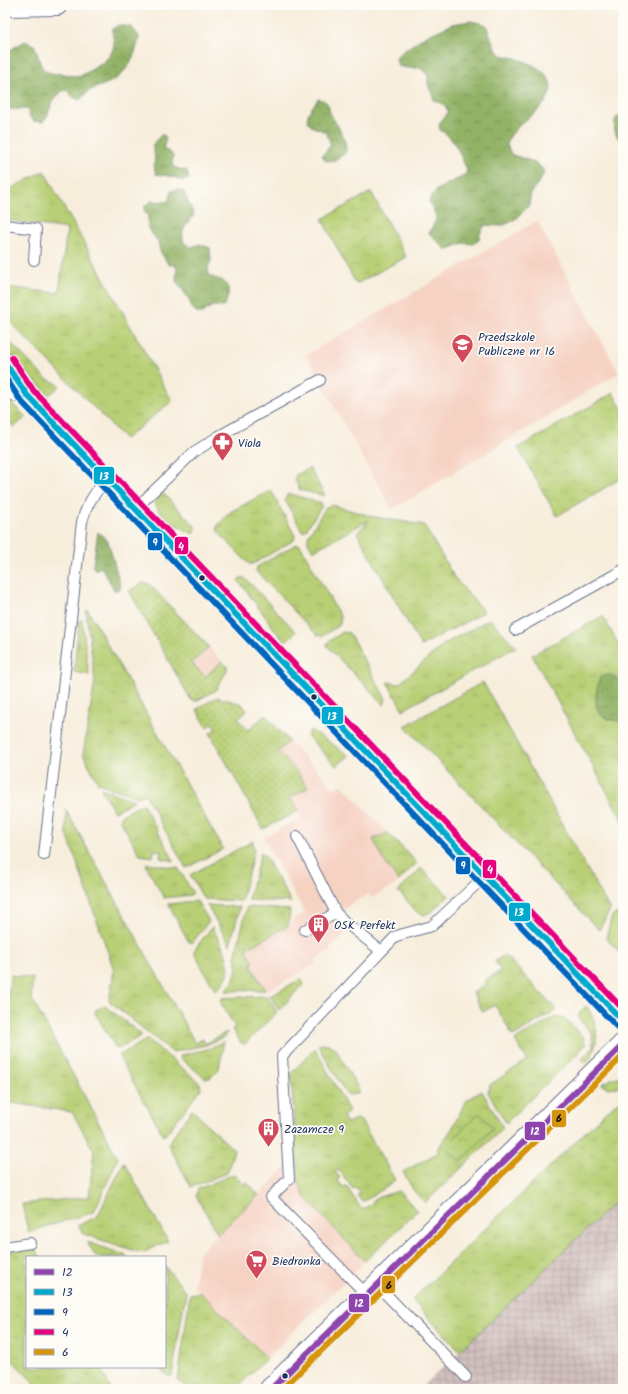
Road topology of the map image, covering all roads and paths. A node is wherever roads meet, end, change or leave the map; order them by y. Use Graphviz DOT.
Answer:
graph roads {
  1 [pos="57,5"];
  2 [pos="5,6"];
  3 [pos="5,225"];
  4 [pos="34,260"];
  5 [pos="5,363"];
  6 [pos="5,380"];
  7 [pos="320,380"];
  8 [pos="5,387"];
  9 [pos="27,395"];
  10 [pos="106,478"];
  11 [pos="136,509"];
  12 [pos="623,570"];
  13 [pos="515,630"];
  14 [pos="297,836"];
  15 [pos="44,855"];
  16 [pos="485,876"];
  17 [pos="336,913"];
  18 [pos="305,930"];
  19 [pos="381,951"];
  20 [pos="623,1021"];
  21 [pos="623,1045"];
  22 [pos="30,1243"];
  23 [pos="5,1247"];
  24 [pos="372,1290"];
  25 [pos="466,1377"];
  26 [pos="271,1389"];
  1 -- 2 [label="street"];
  3 -- 4 [label="lane"];
  5 -- 9 [label="street"];
  6 -- 9 [label="street"];
  7 -- 11 [label="lane"];
  8 -- 9 [label="street"];
  9 -- 10 [label="street"];
  10 -- 11 [label="street"];
  10 -- 15 [label="lane"];
  11 -- 16 [label="street"];
  12 -- 13 [label="lane"];
  14 -- 17 [label="lane"];
  16 -- 19 [label="lane"];
  16 -- 20 [label="street"];
  17 -- 18 [label="lane"];
  17 -- 19 [label="lane"];
  19 -- 24 [label="lane"];
  21 -- 24 [label="street"];
  22 -- 23 [label="lane"];
  24 -- 25 [label="lane"];
  24 -- 26 [label="street"];
}
